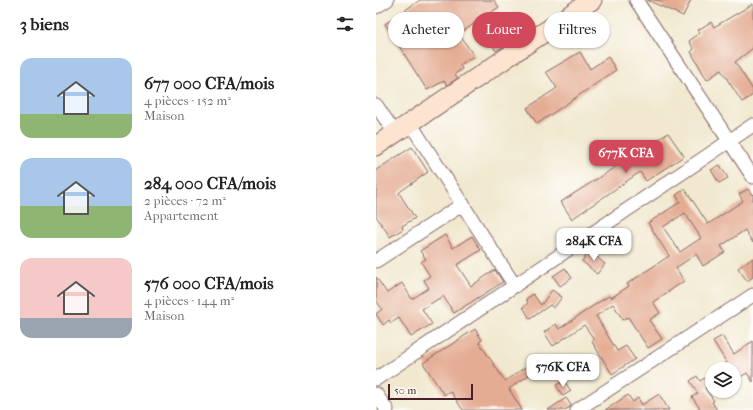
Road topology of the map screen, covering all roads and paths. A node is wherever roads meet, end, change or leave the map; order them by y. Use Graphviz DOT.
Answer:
graph roads {
  1 [pos="387,0"];
  2 [pos="592,0"];
  3 [pos="636,0"];
  4 [pos="376,8"];
  5 [pos="376,105"];
  6 [pos="753,125"];
  7 [pos="402,128"];
  8 [pos="730,140"];
  9 [pos="376,146"];
  10 [pos="753,177"];
  11 [pos="463,204"];
  12 [pos="376,261"];
  13 [pos="515,286"];
  14 [pos="753,295"];
  15 [pos="376,379"];
  16 [pos="376,394"];
  17 [pos="387,410"];
  18 [pos="578,410"];
  1 -- 4 [label="street"];
  2 -- 7 [label="street"];
  3 -- 8 [label="street"];
  5 -- 7 [label="street"];
  6 -- 8 [label="street"];
  7 -- 9 [label="street"];
  7 -- 11 [label="street"];
  8 -- 10 [label="street"];
  8 -- 13 [label="street"];
  11 -- 12 [label="street"];
  11 -- 13 [label="street"];
  13 -- 15 [label="street"];
  14 -- 18 [label="street"];
  16 -- 17 [label="street"];
}
